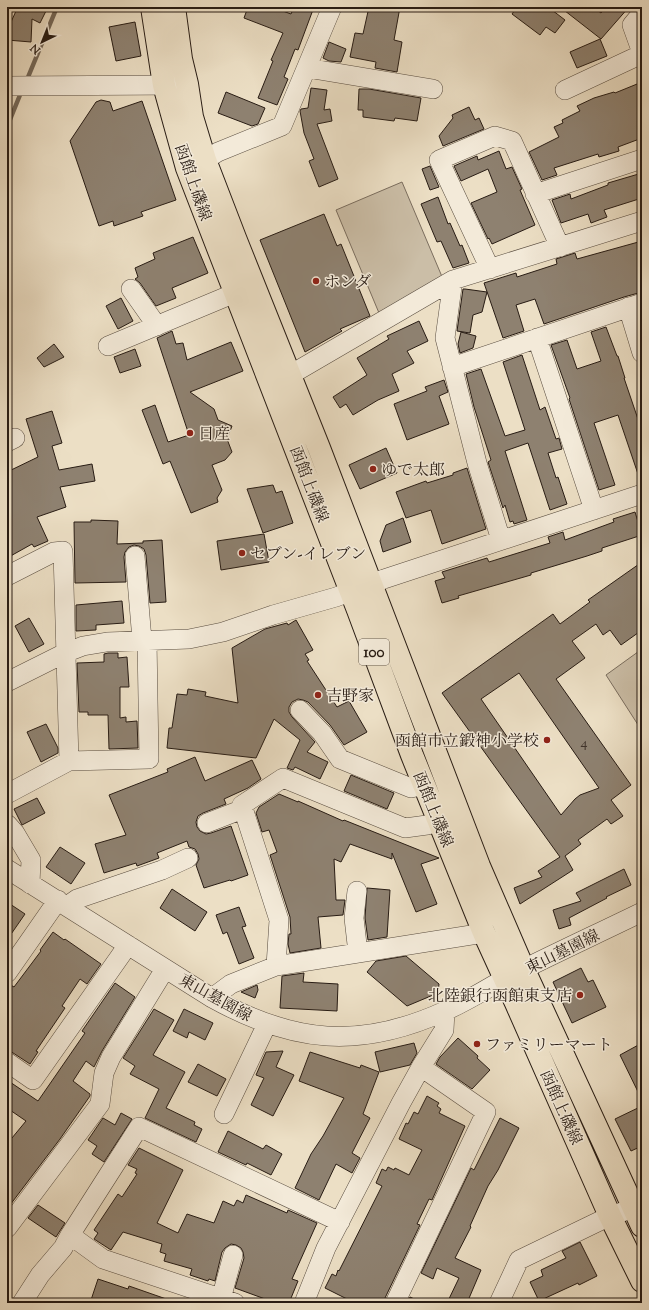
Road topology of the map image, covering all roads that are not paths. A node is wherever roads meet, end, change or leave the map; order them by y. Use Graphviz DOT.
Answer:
graph roads {
  1 [pos="152,7"];
  2 [pos="174,7"];
  3 [pos="332,7"];
  4 [pos="642,13"];
  5 [pos="642,54"];
  6 [pos="307,68"];
  7 [pos="187,84"];
  8 [pos="164,85"];
  9 [pos="10,86"];
  10 [pos="432,89"];
  11 [pos="565,90"];
  12 [pos="642,159"];
  13 [pos="205,160"];
  14 [pos="536,194"];
  15 [pos="642,221"];
  16 [pos="560,247"];
  17 [pos="490,269"];
  18 [pos="452,280"];
  19 [pos="131,289"];
  20 [pos="235,293"];
  21 [pos="635,305"];
  22 [pos="157,326"];
  23 [pos="537,338"];
  24 [pos="108,346"];
  25 [pos="642,353"];
  26 [pos="452,366"];
  27 [pos="290,375"];
  28 [pos="642,494"];
  29 [pos="594,510"];
  30 [pos="501,540"];
  31 [pos="135,556"];
  32 [pos="7,576"];
  33 [pos="371,584"];
  34 [pos="351,591"];
  35 [pos="144,640"];
  36 [pos="65,653"];
  37 [pos="9,674"];
  38 [pos="300,710"];
  39 [pos="68,761"];
  40 [pos="424,785"];
  41 [pos="7,794"];
  42 [pos="243,809"];
  43 [pos="438,822"];
  44 [pos="207,823"];
  45 [pos="7,824"];
  46 [pos="188,858"];
  47 [pos="7,869"];
  48 [pos="30,884"];
  49 [pos="357,890"];
  50 [pos="62,903"];
  51 [pos="642,912"];
  52 [pos="484,933"];
  53 [pos="128,945"];
  54 [pos="358,953"];
  55 [pos="276,966"];
  56 [pos="165,968"];
  57 [pos="7,973"];
  58 [pos="514,974"];
  59 [pos="212,998"];
  60 [pos="445,1011"];
  61 [pos="267,1024"];
  62 [pos="7,1062"];
  63 [pos="420,1067"];
  64 [pos="224,1114"];
  65 [pos="639,1212"];
  66 [pos="610,1216"];
  67 [pos="340,1222"];
  68 [pos="7,1228"];
  69 [pos="70,1235"];
  70 [pos="233,1255"];
  71 [pos="642,1281"];
  72 [pos="228,1301"];
  73 [pos="22,1303"];
  74 [pos="304,1303"];
  75 [pos="394,1303"];
  76 [pos="499,1303"];
  1 -- 8 [label="main road, 函館上磯線 / 100"];
  2 -- 7 [label="main road, 函館上磯線 / 100"];
  3 -- 6 [label="street"];
  4 -- 5 [label="street"];
  5 -- 11 [label="street"];
  6 -- 10 [label="street"];
  6 -- 13 [label="street"];
  7 -- 8 [label="street"];
  7 -- 13 [label="main road, 函館上磯線 / 100"];
  8 -- 9 [label="street"];
  8 -- 20 [label="main road, 函館上磯線 / 100"];
  12 -- 14 [label="street"];
  13 -- 27 [label="main road, 函館上磯線 / 100"];
  14 -- 16 [label="street"];
  14 -- 17 [label="street"];
  15 -- 16 [label="street"];
  16 -- 17 [label="street"];
  17 -- 18 [label="street"];
  18 -- 26 [label="street"];
  18 -- 27 [label="street"];
  19 -- 22 [label="street"];
  20 -- 22 [label="street"];
  20 -- 34 [label="main road, 函館上磯線 / 100"];
  21 -- 23 [label="street"];
  21 -- 25 [label="street"];
  22 -- 24 [label="street"];
  23 -- 26 [label="street"];
  23 -- 29 [label="street"];
  26 -- 30 [label="street"];
  27 -- 33 [label="main road, 函館上磯線 / 100"];
  28 -- 29 [label="street"];
  29 -- 30 [label="street"];
  30 -- 33 [label="street"];
  31 -- 35 [label="street"];
  32 -- 36 [label="street"];
  33 -- 34 [label="street"];
  33 -- 58 [label="main road, 函館上磯線 / 100"];
  34 -- 35 [label="street"];
  34 -- 40 [label="main road, 函館上磯線 / 100"];
  35 -- 36 [label="street"];
  35 -- 39 [label="street"];
  36 -- 37 [label="street"];
  36 -- 39 [label="street"];
  38 -- 40 [label="street"];
  39 -- 41 [label="street"];
  40 -- 43 [label="main road, 函館上磯線 / 100"];
  42 -- 43 [label="street"];
  42 -- 44 [label="street"];
  42 -- 55 [label="street"];
  43 -- 52 [label="main road, 函館上磯線 / 100"];
  45 -- 48 [label="street"];
  46 -- 50 [label="street"];
  47 -- 48 [label="street, 東山墓園線"];
  48 -- 50 [label="street, 東山墓園線"];
  49 -- 54 [label="street"];
  50 -- 53 [label="street, 東山墓園線"];
  50 -- 57 [label="street"];
  51 -- 58 [label="street, 東山墓園線"];
  52 -- 54 [label="street"];
  52 -- 58 [label="main road, 函館上磯線 / 100"];
  53 -- 56 [label="street, 東山墓園線"];
  53 -- 62 [label="street"];
  54 -- 55 [label="street"];
  55 -- 59 [label="street"];
  56 -- 59 [label="street, 東山墓園線"];
  56 -- 68 [label="street"];
  58 -- 60 [label="street, 東山墓園線"];
  58 -- 65 [label="main road, 函館上磯線 / 100"];
  58 -- 66 [label="main road, 函館上磯線 / 100"];
  59 -- 61 [label="street, 東山墓園線"];
  60 -- 61 [label="street, 東山墓園線"];
  60 -- 63 [label="street"];
  61 -- 64 [label="street"];
  63 -- 67 [label="street"];
  63 -- 75 [label="street"];
  65 -- 66 [label="street"];
  66 -- 71 [label="main road, 函館上磯線 / 100"];
  66 -- 76 [label="street"];
  67 -- 69 [label="street"];
  67 -- 74 [label="street"];
  69 -- 72 [label="street"];
  69 -- 73 [label="street"];
  70 -- 72 [label="street"];
}
